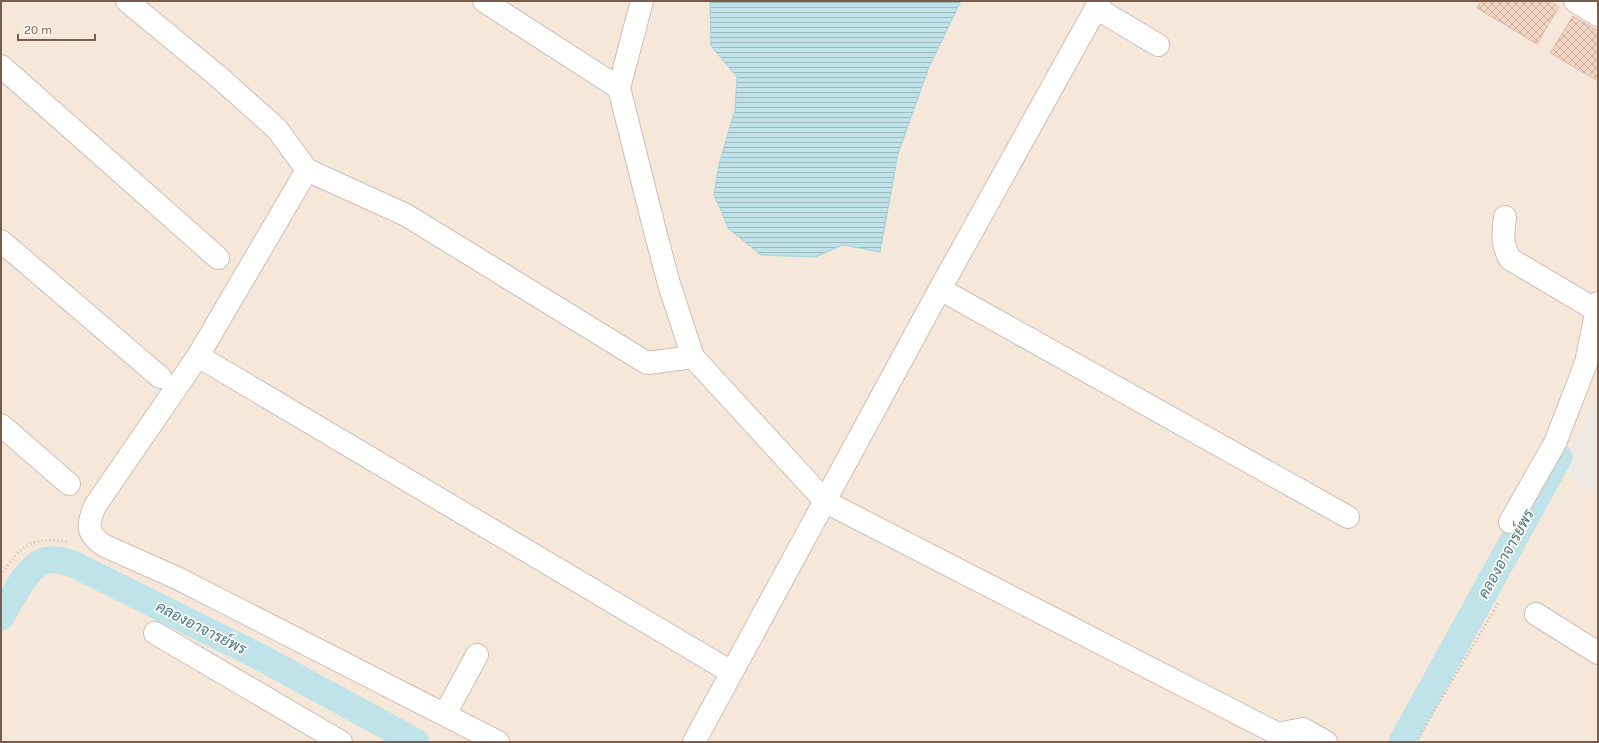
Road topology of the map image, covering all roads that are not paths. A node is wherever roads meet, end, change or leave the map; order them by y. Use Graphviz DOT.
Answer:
graph roads {
  1 [pos="127,1"];
  2 [pos="484,1"];
  3 [pos="642,1"];
  4 [pos="1575,1"];
  5 [pos="1098,5"];
  6 [pos="1598,15"];
  7 [pos="1158,45"];
  8 [pos="1,66"];
  9 [pos="620,88"];
  10 [pos="307,170"];
  11 [pos="1505,217"];
  12 [pos="1,241"];
  13 [pos="218,258"];
  14 [pos="940,289"];
  15 [pos="1597,307"];
  16 [pos="198,356"];
  17 [pos="693,357"];
  18 [pos="160,377"];
  19 [pos="1,425"];
  20 [pos="69,484"];
  21 [pos="826,502"];
  22 [pos="1348,517"];
  23 [pos="1510,522"];
  24 [pos="1536,614"];
  25 [pos="155,633"];
  26 [pos="1598,653"];
  27 [pos="477,655"];
  28 [pos="731,672"];
  29 [pos="445,714"];
  30 [pos="1281,738"];
  31 [pos="341,742"];
  32 [pos="498,742"];
  33 [pos="694,742"];
  34 [pos="1326,742"];
  1 -- 10 [label="street"];
  2 -- 9 [label="street"];
  3 -- 9 [label="street"];
  4 -- 6 [label="street"];
  5 -- 7 [label="street"];
  5 -- 14 [label="street"];
  8 -- 13 [label="street"];
  9 -- 17 [label="street"];
  10 -- 16 [label="street"];
  10 -- 17 [label="street"];
  11 -- 15 [label="street"];
  12 -- 18 [label="street"];
  14 -- 21 [label="street"];
  14 -- 22 [label="street"];
  15 -- 23 [label="street"];
  16 -- 28 [label="street"];
  16 -- 29 [label="street"];
  17 -- 21 [label="street"];
  19 -- 20 [label="street"];
  21 -- 28 [label="street"];
  21 -- 30 [label="street"];
  24 -- 26 [label="street"];
  25 -- 31 [label="street"];
  27 -- 29 [label="street"];
  28 -- 33 [label="street"];
  29 -- 32 [label="street"];
  30 -- 34 [label="street"];
}
